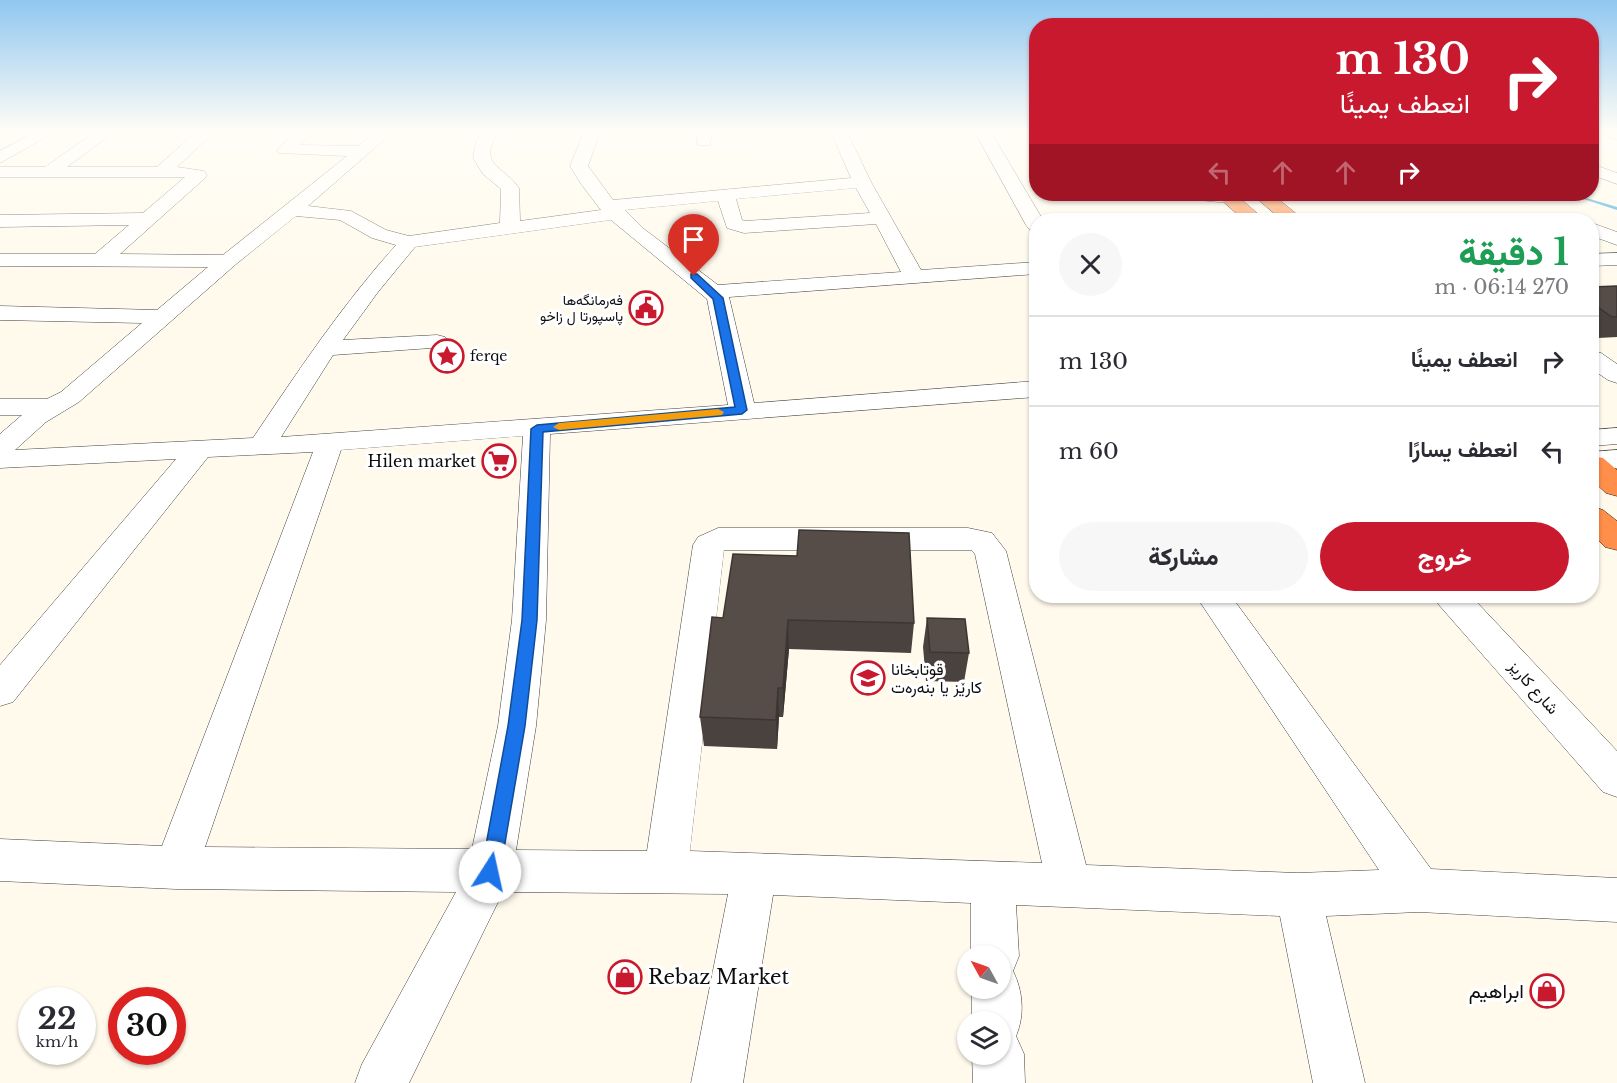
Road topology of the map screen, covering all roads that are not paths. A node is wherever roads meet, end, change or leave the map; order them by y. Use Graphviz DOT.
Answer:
graph roads {
  1 [pos="862,182"];
  2 [pos="191,183"];
  3 [pos="325,183"];
  4 [pos="504,183"];
  5 [pos="588,183"];
  6 [pos="856,183"];
  7 [pos="1012,183"];
  8 [pos="725,194"];
  9 [pos="1232,201"];
  10 [pos="1270,201"];
  11 [pos="292,210"];
  12 [pos="614,210"];
  13 [pos="1029,213"];
  14 [pos="1247,213"];
  15 [pos="1285,213"];
  16 [pos="881,218"];
  17 [pos="149,219"];
  18 [pos="0,221"];
  19 [pos="510,228"];
  20 [pos="1599,232"];
  21 [pos="1617,239"];
  22 [pos="409,242"];
  23 [pos="1617,259"];
  24 [pos="0,260"];
  25 [pos="101,260"];
  26 [pos="1599,260"];
  27 [pos="228,261"];
  28 [pos="1029,272"];
  29 [pos="1029,273"];
  30 [pos="914,276"];
  31 [pos="717,299"];
  32 [pos="0,314"];
  33 [pos="162,317"];
  34 [pos="437,342"];
  35 [pos="325,348"];
  36 [pos="1599,363"];
  37 [pos="1617,375"];
  38 [pos="1617,382"];
  39 [pos="1599,383"];
  40 [pos="1029,390"];
  41 [pos="0,407"];
  42 [pos="52,407"];
  43 [pos="742,410"];
  44 [pos="537,429"];
  45 [pos="1617,436"];
  46 [pos="1599,437"];
  47 [pos="330,444"];
  48 [pos="261,447"];
  49 [pos="0,448"];
  50 [pos="199,450"];
  51 [pos="0,459"];
  52 [pos="1617,459"];
  53 [pos="1599,460"];
  54 [pos="1599,471"];
  55 [pos="1617,486"];
  56 [pos="1599,523"];
  57 [pos="1617,539"];
  58 [pos="1218,603"];
  59 [pos="1457,603"];
  60 [pos="0,691"];
  61 [pos="1617,779"];
  62 [pos="0,860"];
  63 [pos="176,868"];
  64 [pos="666,871"];
  65 [pos="490,872"];
  66 [pos="754,873"];
  67 [pos="993,882"];
  68 [pos="1069,885"];
  69 [pos="1419,890"];
  70 [pos="1298,895"];
  71 [pos="1617,900"];
  72 [pos="995,945"];
  73 [pos="999,1065"];
  74 [pos="381,1083"];
  75 [pos="717,1083"];
  76 [pos="999,1083"];
  77 [pos="1339,1083"];
  1 -- 16 [label="street"];
  2 -- 17 [label="street"];
  3 -- 11 [label="street"];
  4 -- 19 [label="street"];
  5 -- 12 [label="street"];
  6 -- 8 [label="street"];
  7 -- 13 [label="street"];
  8 -- 12 [label="street"];
  8 -- 16 [label="street"];
  9 -- 14 [label="highway"];
  10 -- 15 [label="highway"];
  11 -- 22 [label="street"];
  11 -- 27 [label="street"];
  12 -- 19 [label="street"];
  12 -- 31 [label="street"];
  16 -- 30 [label="street"];
  17 -- 18 [label="street"];
  17 -- 25 [label="street"];
  19 -- 22 [label="street"];
  20 -- 21 [label="street"];
  22 -- 35 [label="street"];
  23 -- 26 [label="street"];
  24 -- 25 [label="street"];
  25 -- 27 [label="street"];
  27 -- 33 [label="street"];
  28 -- 30 [label="street"];
  29 -- 31 [label="street"];
  30 -- 31 [label="street"];
  31 -- 43 [label="street"];
  32 -- 33 [label="street"];
  33 -- 42 [label="street"];
  34 -- 35 [label="street"];
  35 -- 48 [label="street"];
  36 -- 37 [label="street"];
  38 -- 39 [label="street"];
  40 -- 43 [label="street"];
  41 -- 42 [label="street"];
  42 -- 49 [label="street"];
  43 -- 44 [label="street"];
  44 -- 47 [label="street"];
  44 -- 65 [label="street"];
  45 -- 46 [label="street"];
  47 -- 48 [label="street"];
  47 -- 63 [label="street"];
  48 -- 50 [label="street"];
  50 -- 51 [label="street"];
  50 -- 60 [label="street"];
  52 -- 53 [label="street"];
  54 -- 55 [label="highway"];
  56 -- 57 [label="highway"];
  58 -- 69 [label="street"];
  59 -- 61 [label="street, شارع كاريز"];
  62 -- 63 [label="street"];
  63 -- 65 [label="street"];
  64 -- 65 [label="street"];
  64 -- 66 [label="street"];
  64 -- 68 [label="street"];
  65 -- 74 [label="street"];
  66 -- 67 [label="street"];
  66 -- 75 [label="street"];
  67 -- 68 [label="street"];
  67 -- 72 [label="street"];
  68 -- 70 [label="street"];
  69 -- 70 [label="street"];
  69 -- 71 [label="street"];
  70 -- 77 [label="street"];
  73 -- 76 [label="street"];
}
